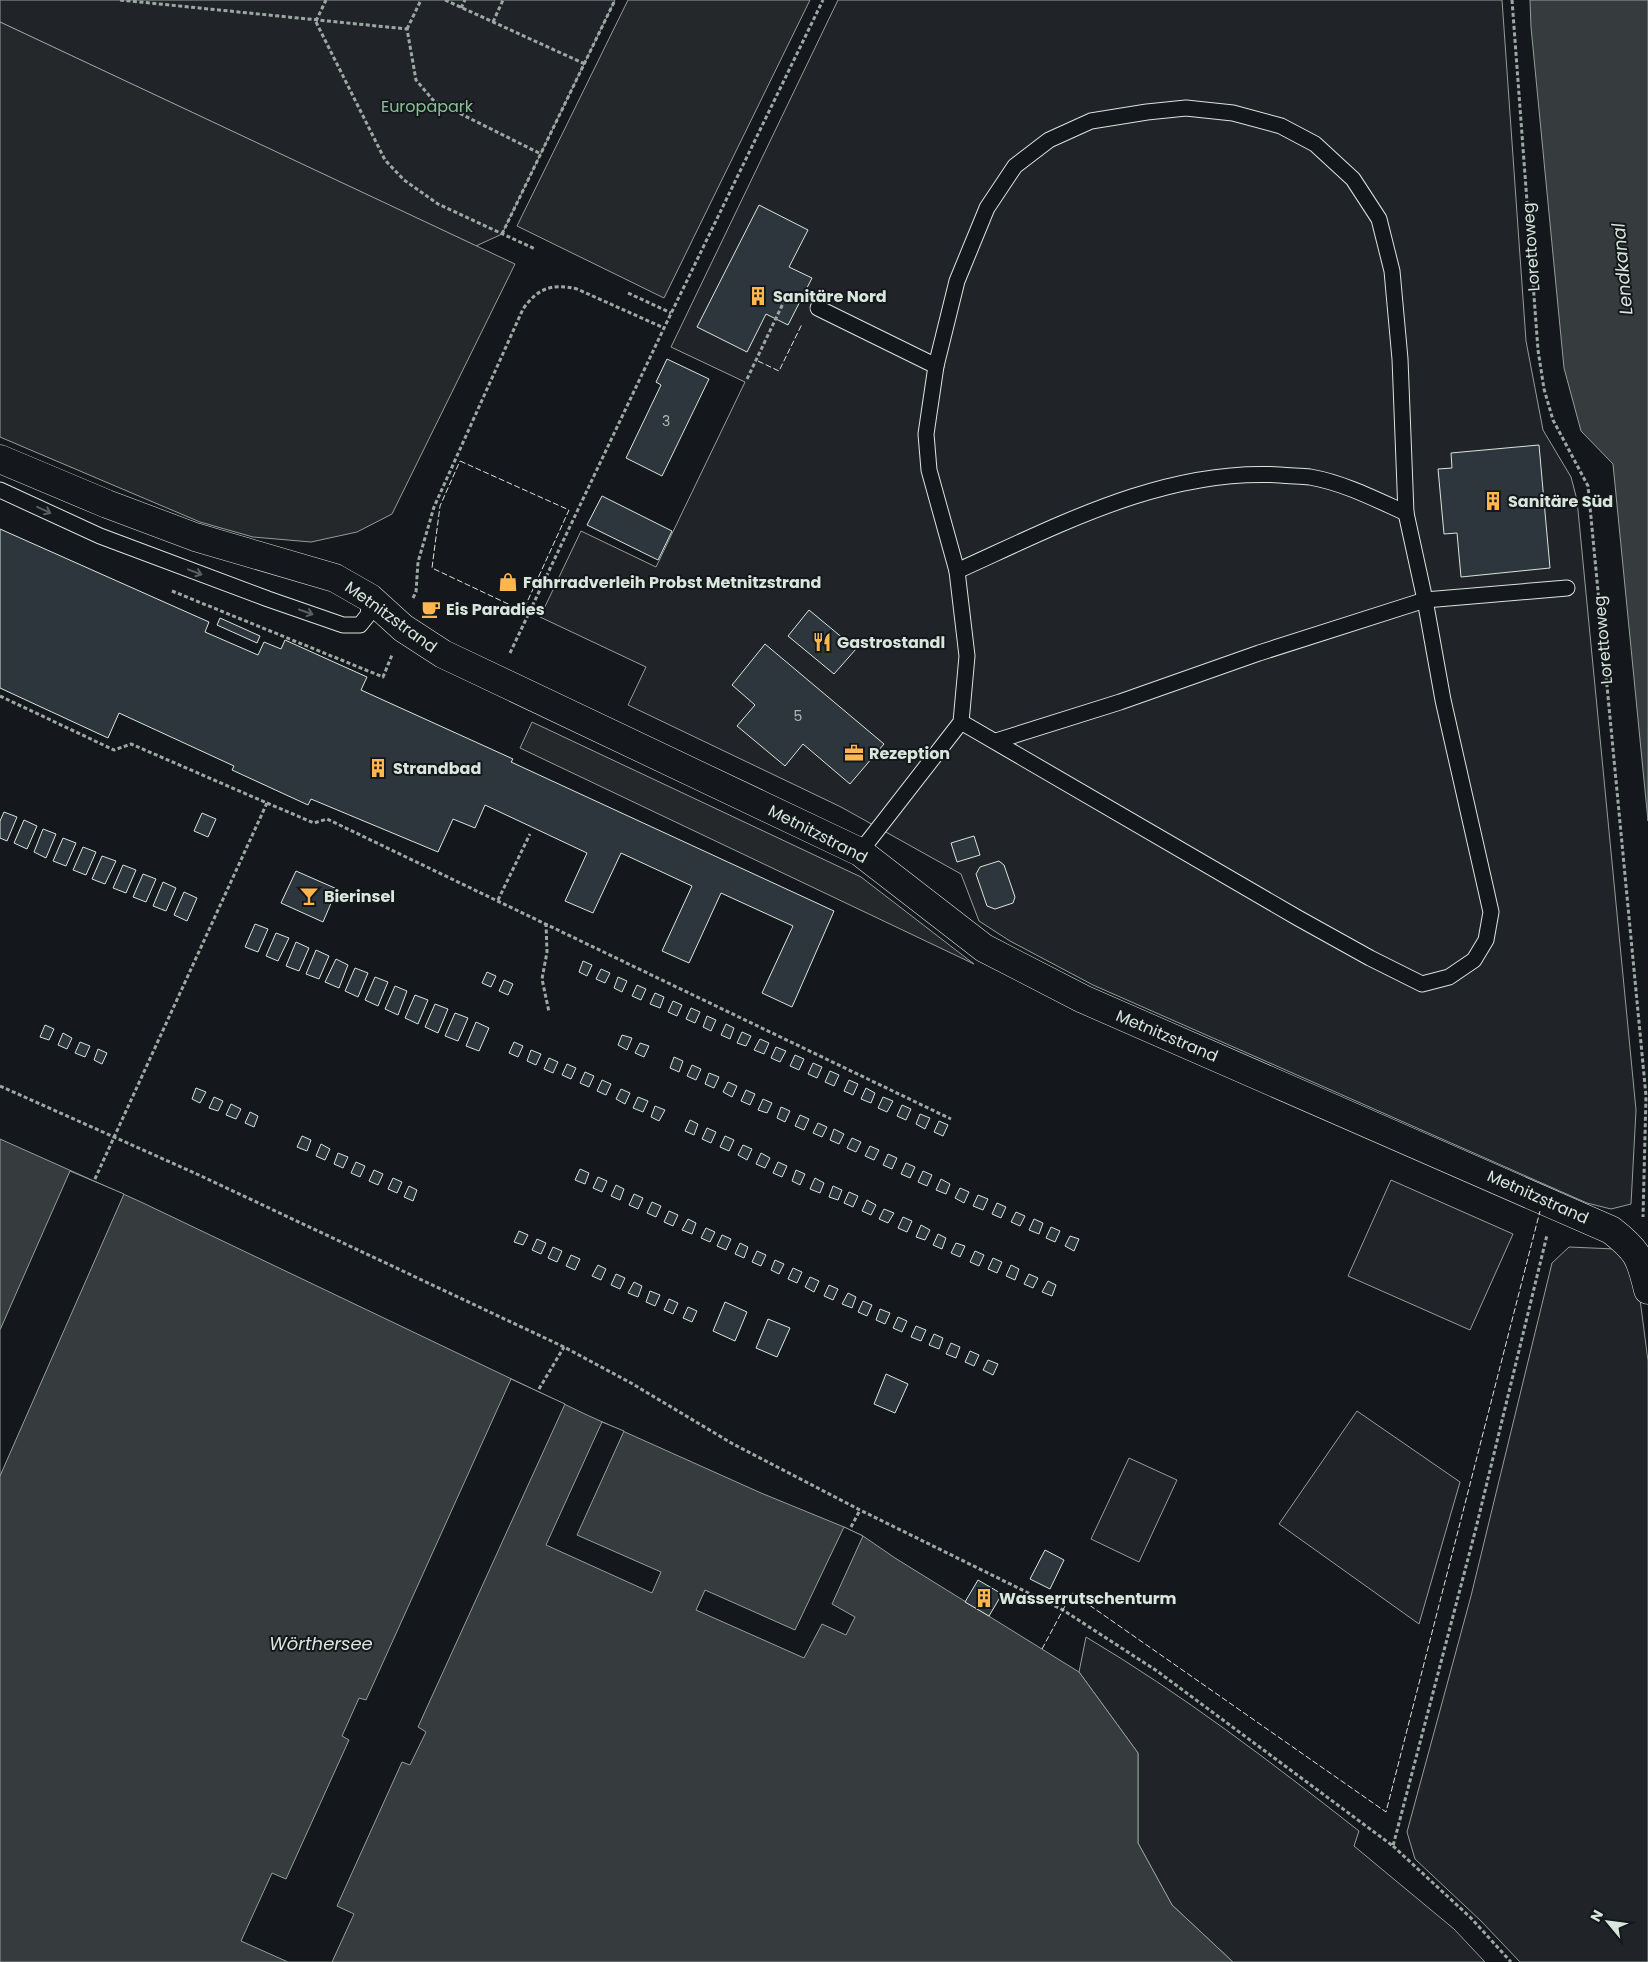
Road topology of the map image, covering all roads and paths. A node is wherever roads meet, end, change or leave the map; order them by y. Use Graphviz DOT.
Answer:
graph roads {
  1 [pos="120,0"];
  2 [pos="326,0"];
  3 [pos="421,0"];
  4 [pos="444,0"];
  5 [pos="465,0"];
  6 [pos="503,0"];
  7 [pos="615,0"];
  8 [pos="824,0"];
  9 [pos="1512,0"];
  10 [pos="462,8"];
  11 [pos="316,21"];
  12 [pos="493,22"];
  13 [pos="407,29"];
  14 [pos="585,64"];
  15 [pos="541,154"];
  16 [pos="502,234"];
  17 [pos="535,249"];
  18 [pos="628,293"];
  19 [pos="818,308"];
  20 [pos="671,313"];
  21 [pos="664,328"];
  22 [pos="936,366"];
  23 [pos="747,379"];
  24 [pos="0,459"];
  25 [pos="0,490"];
  26 [pos="1406,513"];
  27 [pos="957,571"];
  28 [pos="1568,588"];
  29 [pos="370,598"];
  30 [pos="1425,600"];
  31 [pos="204,606"];
  32 [pos="403,628"];
  33 [pos="497,680"];
  34 [pos="0,696"];
  35 [pos="961,722"];
  36 [pos="996,741"];
  37 [pos="267,803"];
  38 [pos="530,834"];
  39 [pos="860,852"];
  40 [pos="498,900"];
  41 [pos="546,923"];
  42 [pos="549,1012"];
  43 [pos="0,1086"];
  44 [pos="950,1119"];
  45 [pos="115,1137"];
  46 [pos="94,1182"];
  47 [pos="1555,1204"];
  48 [pos="1642,1262"];
  49 [pos="1648,1290"];
  50 [pos="564,1347"];
  51 [pos="539,1389"];
  52 [pos="860,1510"];
  53 [pos="851,1527"];
  54 [pos="1393,1846"];
  55 [pos="1511,1962"];
  1 -- 11 [label="path"];
  2 -- 11 [label="path"];
  3 -- 13 [label="path"];
  4 -- 10 [label="path"];
  5 -- 10 [label="path"];
  6 -- 12 [label="path"];
  7 -- 14 [label="path"];
  8 -- 20 [label="path"];
  9 -- 48 [label="path, Lorettoweg"];
  10 -- 12 [label="path"];
  11 -- 13 [label="path"];
  11 -- 16 [label="path"];
  12 -- 14 [label="path"];
  13 -- 15 [label="path"];
  14 -- 15 [label="path"];
  15 -- 16 [label="path"];
  16 -- 17 [label="path"];
  18 -- 20 [label="path"];
  19 -- 22 [label="lane"];
  19 -- 23 [label="path"];
  20 -- 21 [label="path"];
  21 -- 32 [label="path"];
  21 -- 33 [label="path"];
  22 -- 26 [label="lane"];
  22 -- 27 [label="lane"];
  24 -- 29 [label="street, Metnitzstrand"];
  25 -- 29 [label="lane, one-way"];
  26 -- 27 [label="lane"];
  26 -- 30 [label="lane"];
  27 -- 35 [label="lane"];
  28 -- 30 [label="lane"];
  29 -- 32 [label="street, Metnitzstrand"];
  30 -- 36 [label="lane"];
  30 -- 36 [label="lane"];
  31 -- 32 [label="path"];
  32 -- 33 [label="street, Metnitzstrand"];
  33 -- 39 [label="street, Metnitzstrand"];
  34 -- 37 [label="path"];
  35 -- 36 [label="lane"];
  35 -- 39 [label="lane"];
  37 -- 40 [label="path"];
  37 -- 45 [label="path"];
  38 -- 40 [label="path"];
  39 -- 47 [label="street, Metnitzstrand"];
  40 -- 41 [label="path"];
  41 -- 42 [label="path"];
  41 -- 44 [label="path"];
  43 -- 45 [label="path"];
  45 -- 46 [label="path"];
  45 -- 50 [label="path"];
  47 -- 48 [label="street, Metnitzstrand"];
  47 -- 54 [label="path"];
  48 -- 49 [label="street"];
  50 -- 51 [label="path"];
  50 -- 52 [label="path"];
  52 -- 53 [label="path"];
  52 -- 54 [label="path"];
  54 -- 55 [label="path"];
}
